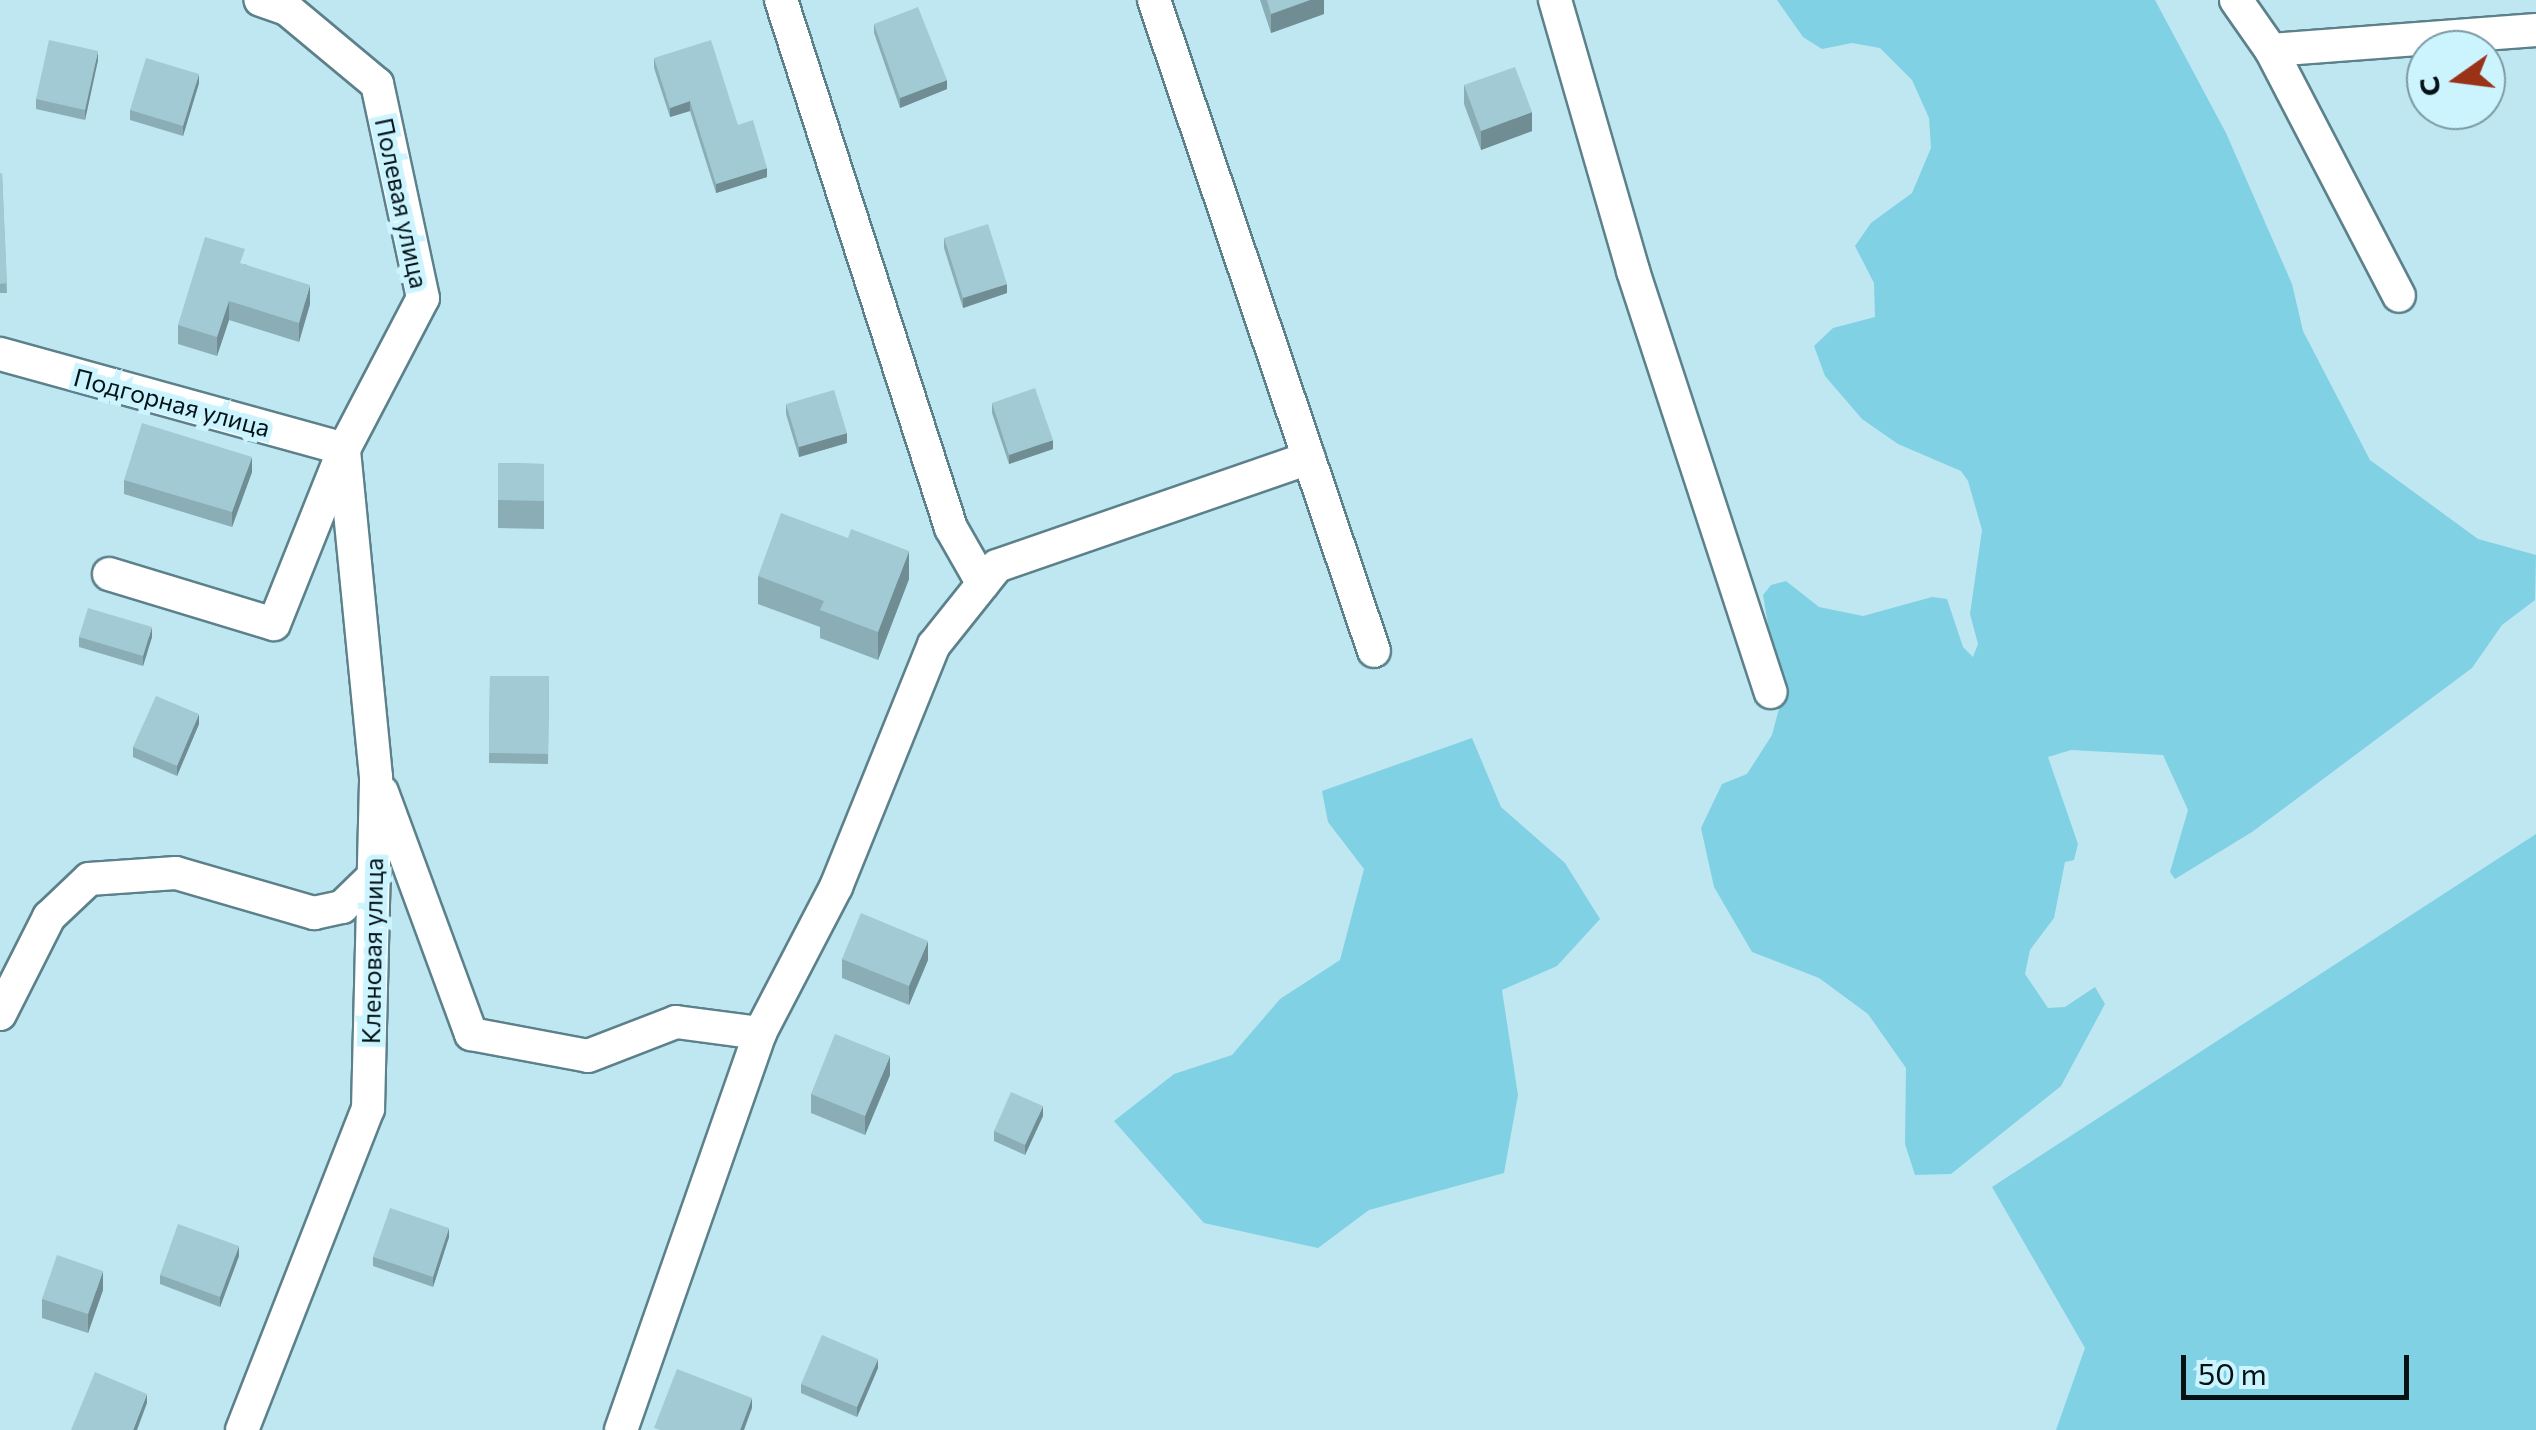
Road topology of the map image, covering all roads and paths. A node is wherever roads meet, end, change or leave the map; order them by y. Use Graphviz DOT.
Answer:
graph roads {
  1 [pos="261,0"];
  2 [pos="781,0"];
  3 [pos="1154,0"];
  4 [pos="1555,0"];
  5 [pos="2236,0"];
  6 [pos="2536,30"];
  7 [pos="2271,50"];
  8 [pos="2399,296"];
  9 [pos="0,354"];
  10 [pos="344,449"];
  11 [pos="1308,458"];
  12 [pos="108,574"];
  13 [pos="983,584"];
  14 [pos="1374,651"];
  15 [pos="1772,692"];
  16 [pos="376,776"];
  17 [pos="373,878"];
  18 [pos="0,1014"];
  19 [pos="760,1034"];
  20 [pos="242,1430"];
  21 [pos="621,1430"];
  1 -- 10 [label="street, Полевая улица"];
  2 -- 13 [label="street"];
  3 -- 11 [label="street"];
  4 -- 15 [label="street"];
  5 -- 7 [label="street"];
  6 -- 7 [label="street"];
  7 -- 8 [label="street"];
  9 -- 10 [label="street, Подгорная улица"];
  10 -- 12 [label="street, Полевая улица"];
  10 -- 16 [label="street, Кленовая улица"];
  11 -- 13 [label="street"];
  11 -- 14 [label="street"];
  13 -- 19 [label="street"];
  16 -- 17 [label="street, Кленовая улица"];
  16 -- 19 [label="street"];
  17 -- 18 [label="street"];
  17 -- 20 [label="street, Кленовая улица"];
  19 -- 21 [label="street"];
}
